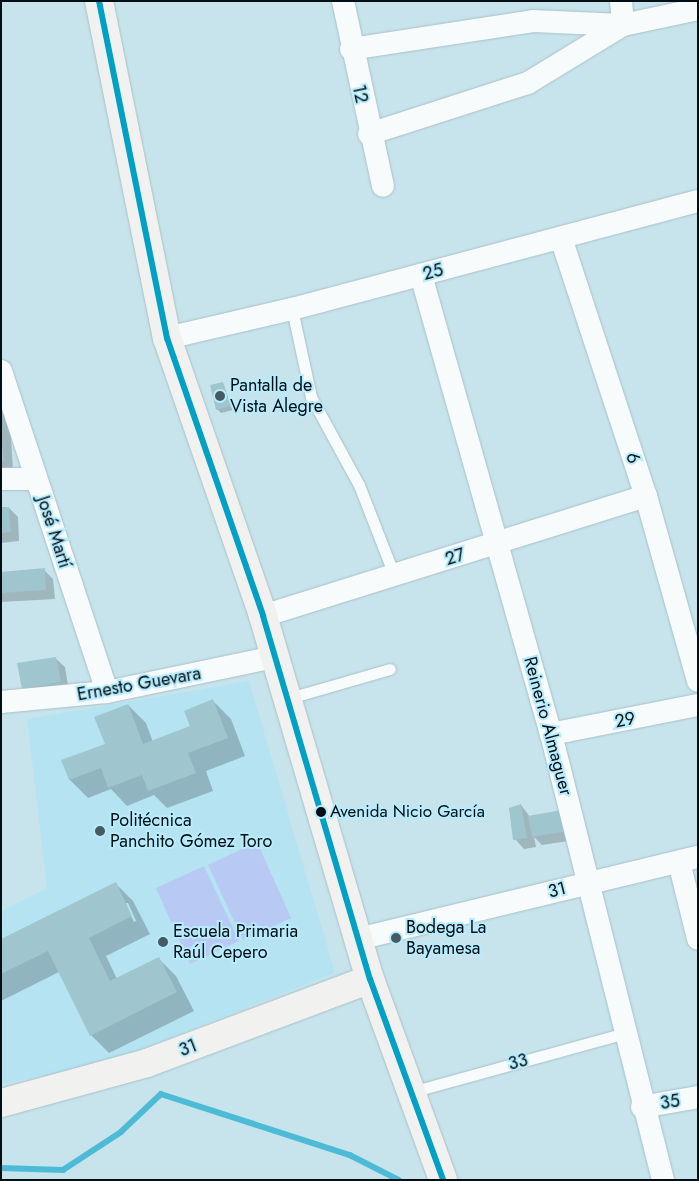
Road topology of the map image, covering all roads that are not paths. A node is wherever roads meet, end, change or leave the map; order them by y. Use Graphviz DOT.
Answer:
graph roads {
  1 [pos="99,1"];
  2 [pos="343,1"];
  3 [pos="621,1"];
  4 [pos="698,9"];
  5 [pos="623,25"];
  6 [pos="351,49"];
  7 [pos="369,134"];
  8 [pos="382,186"];
  9 [pos="698,201"];
  10 [pos="561,238"];
  11 [pos="421,275"];
  12 [pos="292,309"];
  13 [pos="167,338"];
  14 [pos="1,372"];
  15 [pos="1,479"];
  16 [pos="36,479"];
  17 [pos="646,496"];
  18 [pos="499,544"];
  19 [pos="394,576"];
  20 [pos="263,616"];
  21 [pos="275,658"];
  22 [pos="390,669"];
  23 [pos="698,681"];
  24 [pos="107,692"];
  25 [pos="286,699"];
  26 [pos="1,702"];
  27 [pos="698,705"];
  28 [pos="552,734"];
  29 [pos="689,860"];
  30 [pos="588,882"];
  31 [pos="698,939"];
  32 [pos="358,940"];
  33 [pos="370,978"];
  34 [pos="624,1033"];
  35 [pos="411,1092"];
  36 [pos="698,1097"];
  37 [pos="1,1103"];
  38 [pos="642,1107"];
  39 [pos="443,1180"];
  40 [pos="663,1180"];
  1 -- 13 [label="street"];
  2 -- 6 [label="street, 12"];
  3 -- 5 [label="street"];
  4 -- 5 [label="street"];
  5 -- 6 [label="street"];
  5 -- 7 [label="street"];
  6 -- 7 [label="street, 12"];
  7 -- 8 [label="street, 12"];
  9 -- 10 [label="street, 25"];
  10 -- 11 [label="street, 25"];
  10 -- 17 [label="street, 6"];
  11 -- 12 [label="street, 25"];
  11 -- 18 [label="street, Reinerio Almaguer"];
  12 -- 13 [label="street, 25"];
  12 -- 19 [label="lane"];
  13 -- 20 [label="street"];
  14 -- 16 [label="street, José Martí"];
  15 -- 16 [label="street"];
  16 -- 24 [label="street, José Martí"];
  17 -- 18 [label="street, 27"];
  17 -- 23 [label="street, 6"];
  18 -- 19 [label="street, 27"];
  18 -- 28 [label="street, Reinerio Almaguer"];
  19 -- 20 [label="street, 27"];
  20 -- 21 [label="street"];
  21 -- 24 [label="street, Ernesto Guevara"];
  21 -- 25 [label="street"];
  22 -- 25 [label="lane"];
  24 -- 26 [label="street, Ernesto Guevara"];
  25 -- 32 [label="street"];
  27 -- 28 [label="street, 29"];
  28 -- 30 [label="street, Reinerio Almaguer"];
  29 -- 30 [label="street, 31"];
  29 -- 31 [label="street"];
  30 -- 32 [label="street, 31"];
  30 -- 34 [label="street, Reinerio Almaguer"];
  32 -- 33 [label="street"];
  33 -- 35 [label="street"];
  33 -- 37 [label="street, 31"];
  34 -- 35 [label="lane, 33"];
  34 -- 38 [label="street, Reinerio Almaguer"];
  35 -- 39 [label="street"];
  36 -- 38 [label="street, 35"];
  38 -- 40 [label="street, Reinerio Almaguer"];
}
